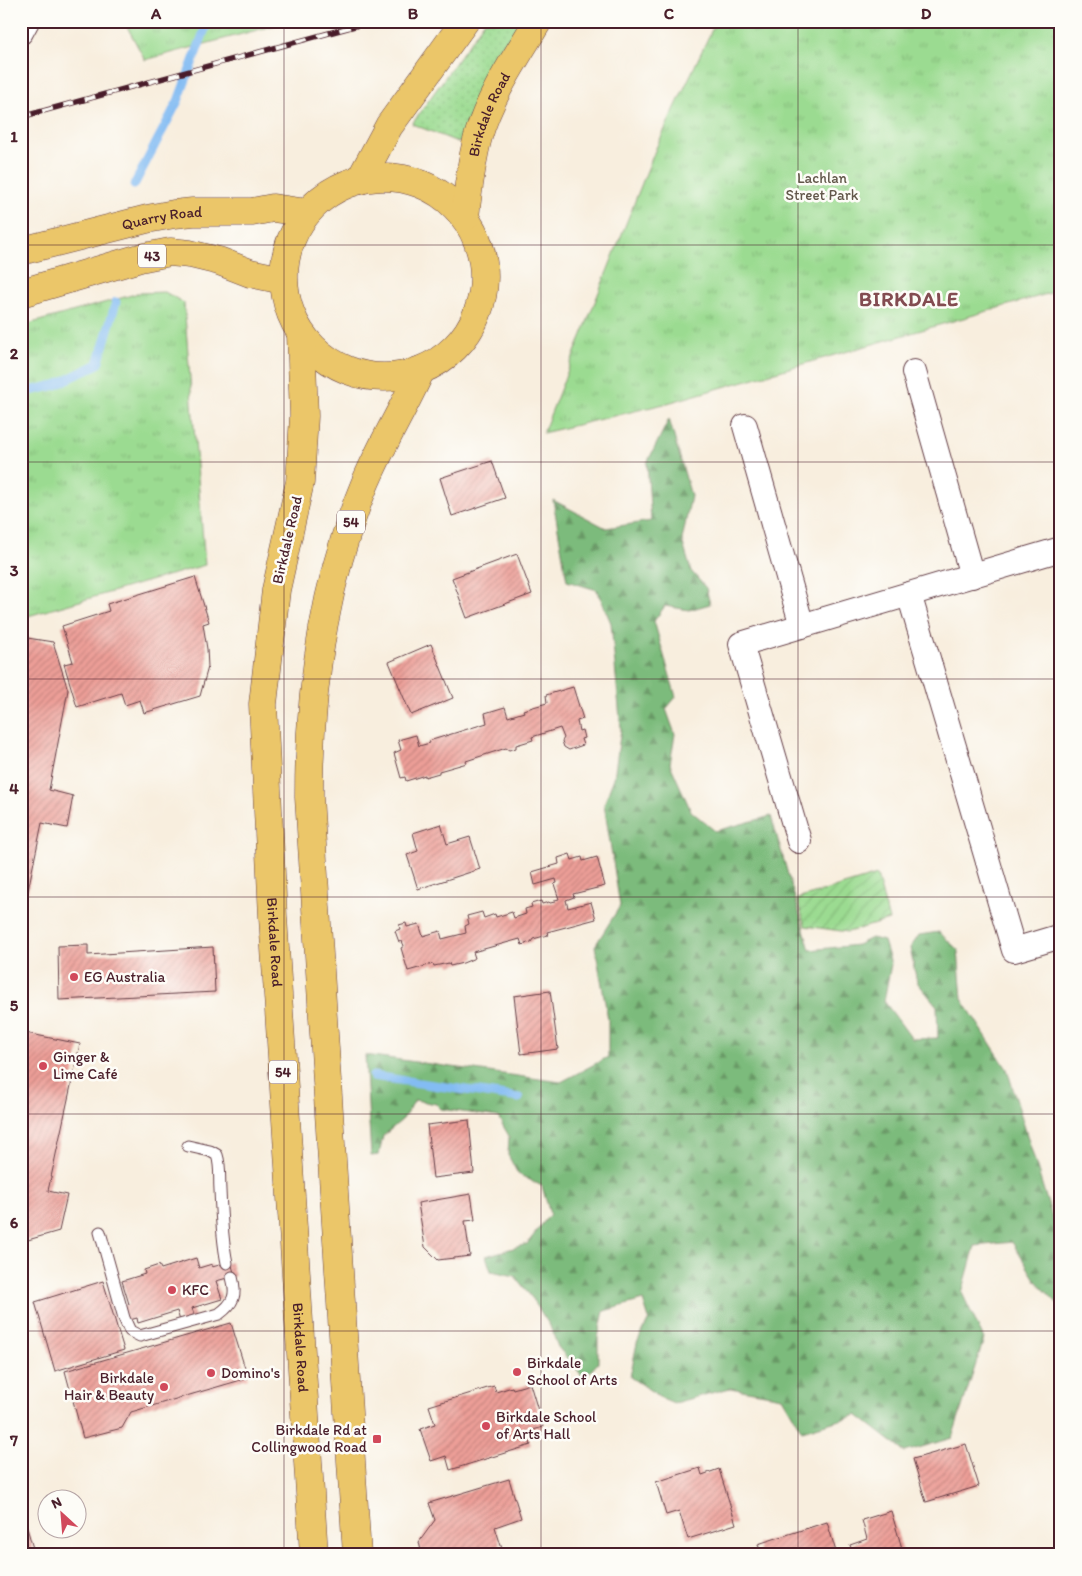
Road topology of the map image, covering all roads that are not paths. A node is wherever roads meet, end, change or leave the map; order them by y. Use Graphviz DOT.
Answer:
graph roads {
  1 [pos="27,21"];
  2 [pos="465,21"];
  3 [pos="538,21"];
  4 [pos="21,32"];
  5 [pos="360,180"];
  6 [pos="307,213"];
  7 [pos="465,217"];
  8 [pos="21,251"];
  9 [pos="283,280"];
  10 [pos="21,293"];
  11 [pos="301,334"];
  12 [pos="421,370"];
  13 [pos="914,372"];
  14 [pos="745,426"];
  15 [pos="1061,549"];
  16 [pos="972,576"];
  17 [pos="909,594"];
  18 [pos="802,626"];
  19 [pos="798,841"];
  20 [pos="1061,936"];
  21 [pos="188,1146"];
  22 [pos="100,1232"];
  23 [pos="228,1263"];
  24 [pos="232,1277"];
  25 [pos="314,1555"];
  26 [pos="357,1555"];
  1 -- 4 [label="street"];
  2 -- 5 [label="main road"];
  3 -- 7 [label="main road, Birkdale Road"];
  5 -- 6 [label="main road"];
  5 -- 7 [label="main road"];
  6 -- 8 [label="main road, Quarry Road / 43"];
  6 -- 9 [label="main road"];
  7 -- 12 [label="main road"];
  9 -- 10 [label="main road, 43"];
  9 -- 11 [label="main road"];
  11 -- 12 [label="main road"];
  11 -- 25 [label="main road, Birkdale Road / 54"];
  12 -- 26 [label="main road, 54"];
  13 -- 16 [label="street"];
  14 -- 18 [label="street"];
  15 -- 16 [label="street"];
  16 -- 17 [label="street"];
  17 -- 18 [label="street"];
  17 -- 20 [label="street"];
  18 -- 19 [label="street"];
  21 -- 23 [label="lane"];
  22 -- 24 [label="lane"];
}
